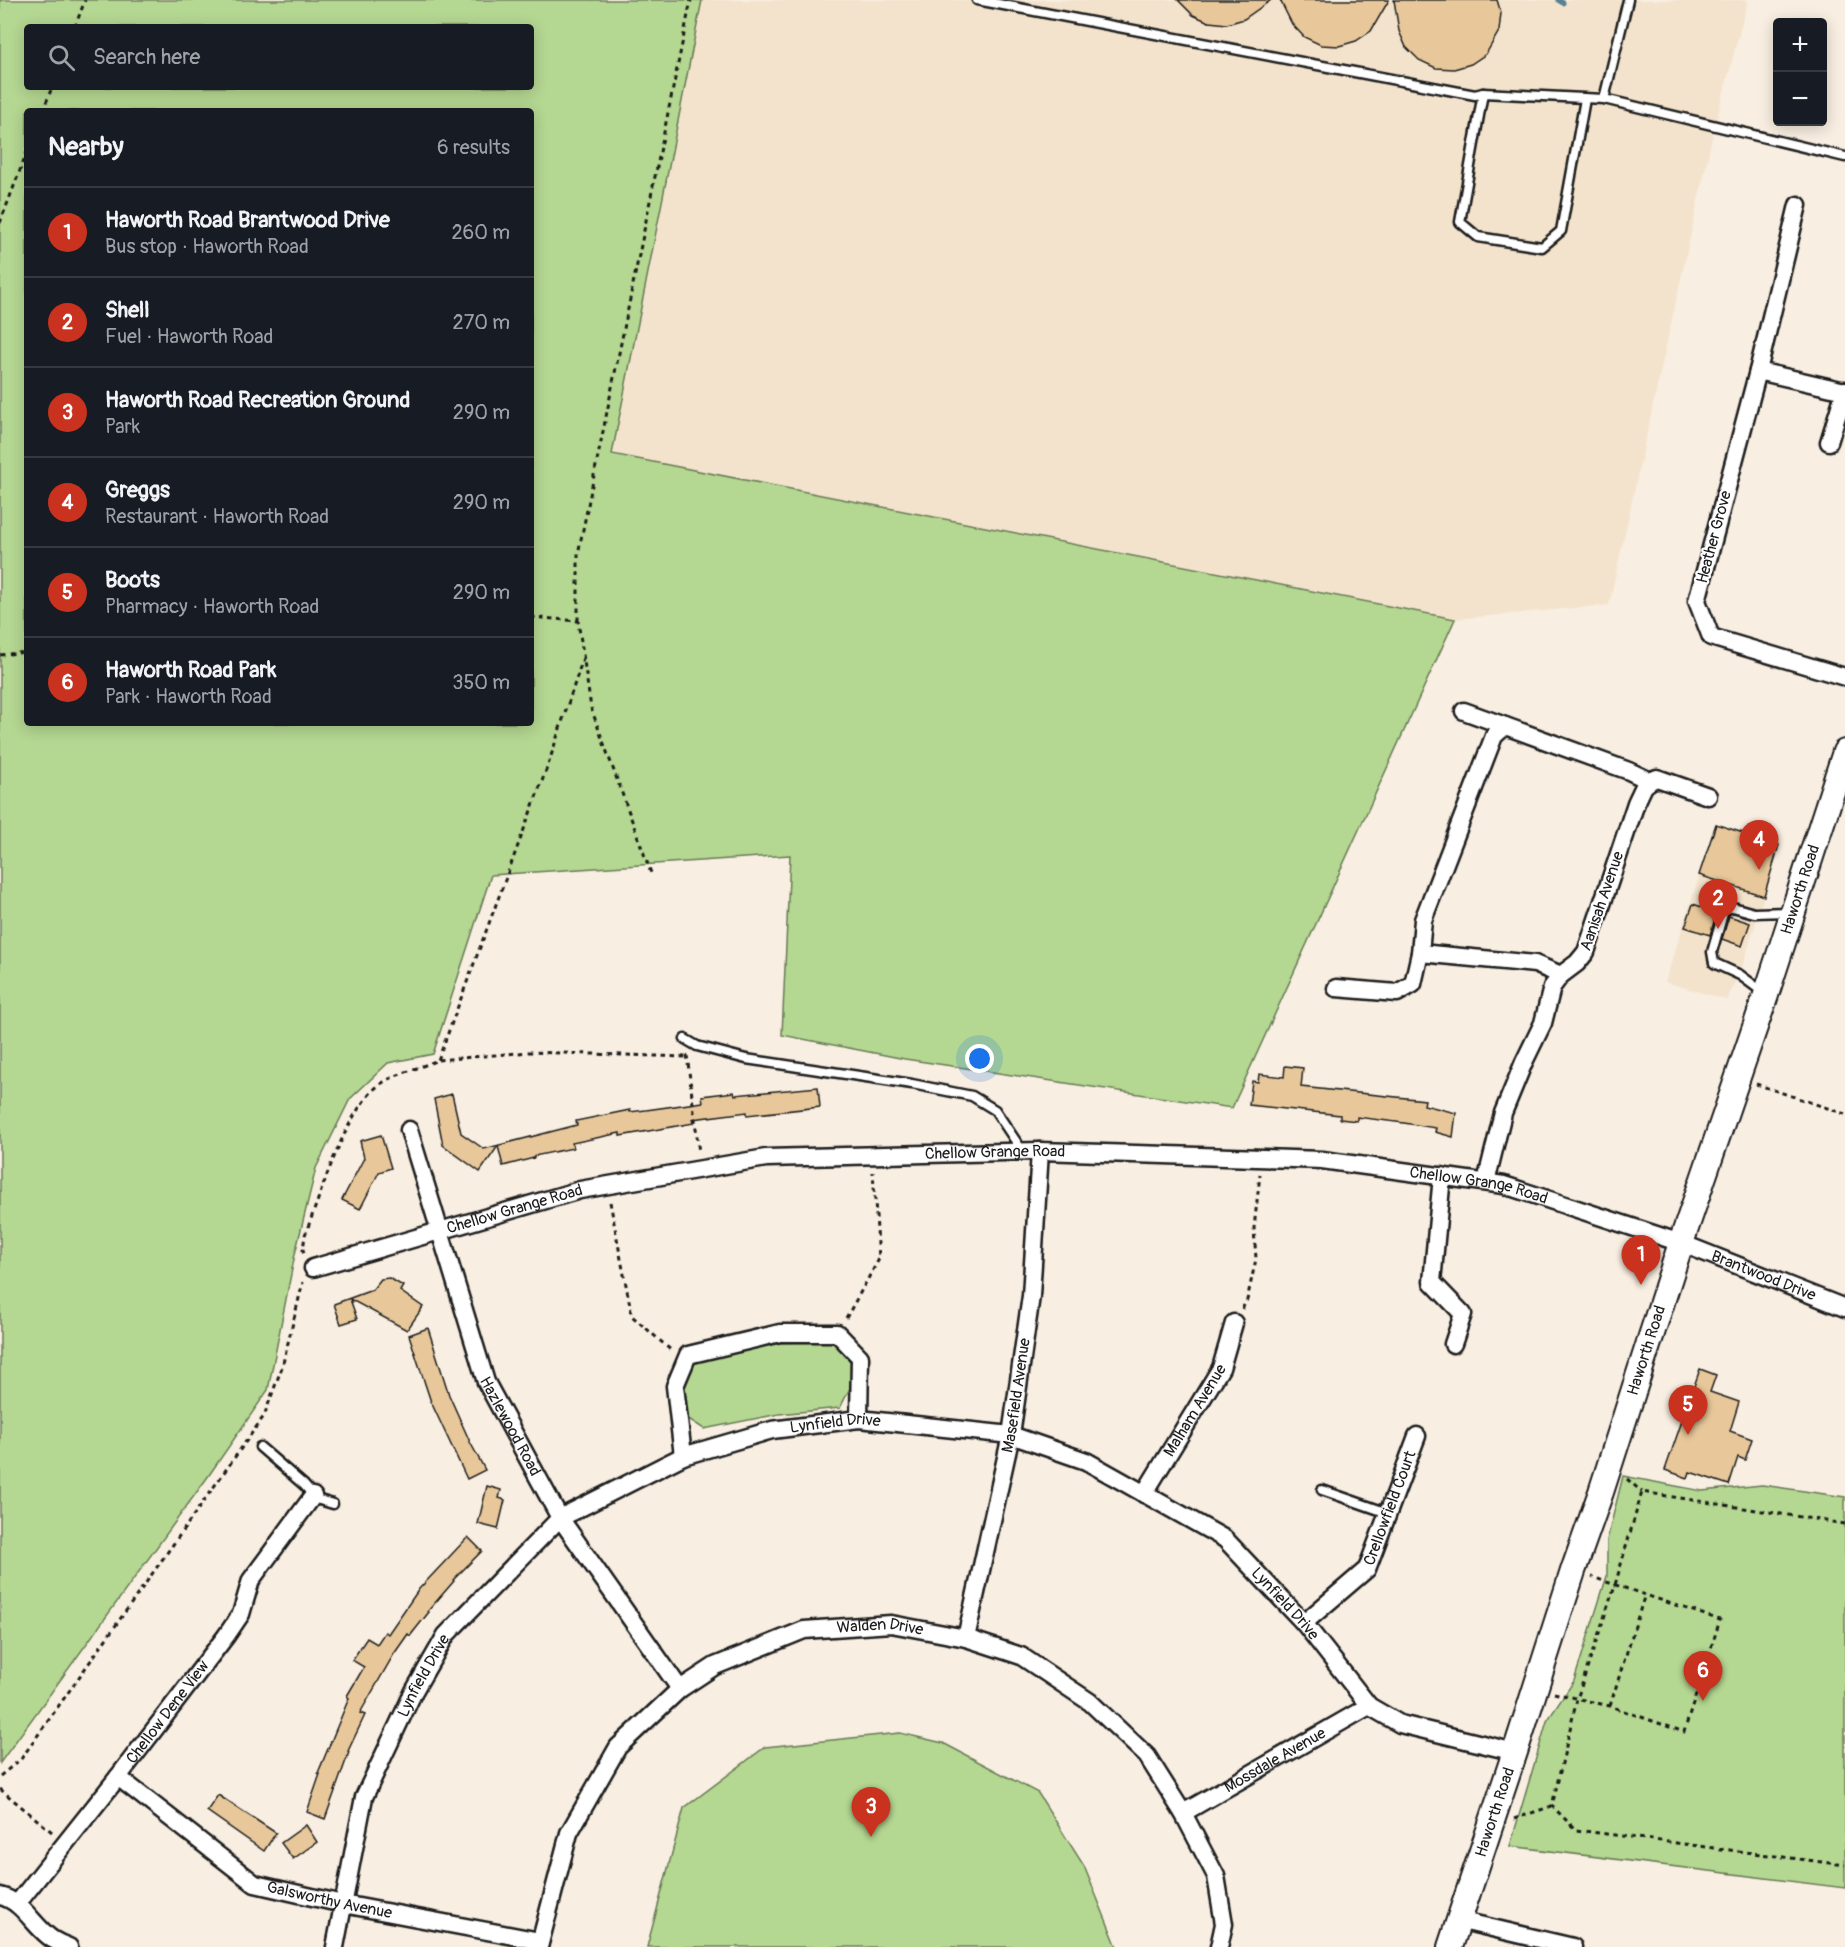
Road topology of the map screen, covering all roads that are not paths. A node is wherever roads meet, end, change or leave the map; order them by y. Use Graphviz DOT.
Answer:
graph roads {
  1 [pos="977,0"];
  2 [pos="1628,0"];
  3 [pos="1483,93"];
  4 [pos="1585,99"];
  5 [pos="1604,99"];
  6 [pos="1845,158"];
  7 [pos="1798,205"];
  8 [pos="1758,371"];
  9 [pos="1845,390"];
  10 [pos="1829,442"];
  11 [pos="1845,677"];
  12 [pos="1464,711"];
  13 [pos="1505,726"];
  14 [pos="1845,752"];
  15 [pos="1650,781"];
  16 [pos="1708,796"];
  17 [pos="1794,912"];
  18 [pos="1420,953"];
  19 [pos="1561,975"];
  20 [pos="1336,988"];
  21 [pos="1766,994"];
  22 [pos="685,1039"];
  23 [pos="409,1130"];
  24 [pos="1040,1151"];
  25 [pos="1023,1152"];
  26 [pos="1442,1176"];
  27 [pos="1486,1182"];
  28 [pos="440,1231"];
  29 [pos="1681,1243"];
  30 [pos="313,1268"];
  31 [pos="1845,1308"];
  32 [pos="1234,1323"];
  33 [pos="1453,1344"];
  34 [pos="859,1419"];
  35 [pos="1011,1436"];
  36 [pos="1417,1436"];
  37 [pos="260,1447"];
  38 [pos="683,1456"];
  39 [pos="1322,1490"];
  40 [pos="1144,1494"];
  41 [pos="313,1496"];
  42 [pos="333,1504"];
  43 [pos="1388,1512"];
  44 [pos="560,1518"];
  45 [pos="1304,1623"];
  46 [pos="966,1638"];
  47 [pos="680,1689"];
  48 [pos="1369,1706"];
  49 [pos="1515,1752"];
  50 [pos="118,1777"];
  51 [pos="1183,1813"];
  52 [pos="0,1896"];
  53 [pos="17,1904"];
  54 [pos="343,1904"];
  55 [pos="1458,1920"];
  56 [pos="540,1944"];
  57 [pos="69,1947"];
  58 [pos="335,1947"];
  59 [pos="1220,1947"];
  60 [pos="1450,1947"];
  61 [pos="1572,1947"];
  1 -- 3 [label="lane"];
  2 -- 5 [label="lane"];
  3 -- 4 [label="lane"];
  3 -- 4 [label="lane"];
  4 -- 5 [label="lane"];
  5 -- 6 [label="lane"];
  7 -- 8 [label="street, Heather Grove"];
  8 -- 9 [label="street"];
  8 -- 11 [label="street, Heather Grove"];
  9 -- 10 [label="street"];
  12 -- 13 [label="street"];
  13 -- 15 [label="street"];
  13 -- 18 [label="street"];
  14 -- 17 [label="main road, Haworth Road"];
  15 -- 16 [label="street"];
  15 -- 19 [label="street, Aanisah Avenue"];
  17 -- 21 [label="main road, Haworth Road"];
  17 -- 21 [label="lane"];
  18 -- 19 [label="street"];
  18 -- 20 [label="street"];
  19 -- 27 [label="street, Aanisah Avenue"];
  21 -- 29 [label="main road, Haworth Road"];
  22 -- 25 [label="lane"];
  23 -- 28 [label="street, Hazlewood Road"];
  24 -- 25 [label="street, Chellow Grange Road"];
  24 -- 26 [label="street, Chellow Grange Road"];
  24 -- 35 [label="street, Masefield Avenue"];
  25 -- 28 [label="street, Chellow Grange Road"];
  26 -- 27 [label="street, Chellow Grange Road"];
  26 -- 33 [label="street"];
  27 -- 29 [label="street, Chellow Grange Road"];
  28 -- 30 [label="street, Chellow Grange Road"];
  28 -- 44 [label="street, Hazlewood Road"];
  29 -- 31 [label="street, Brantwood Drive"];
  29 -- 49 [label="main road, Haworth Road"];
  32 -- 40 [label="street, Malham Avenue"];
  34 -- 35 [label="street, Lynfield Drive"];
  34 -- 38 [label="street, Lynfield Drive"];
  34 -- 38 [label="street"];
  35 -- 40 [label="street, Lynfield Drive"];
  35 -- 46 [label="street, Masefield Avenue"];
  36 -- 43 [label="street, Crellowfield Court"];
  37 -- 41 [label="lane"];
  38 -- 44 [label="street, Lynfield Drive"];
  39 -- 43 [label="lane"];
  40 -- 45 [label="street, Lynfield Drive"];
  41 -- 42 [label="lane"];
  41 -- 50 [label="street, Chellow Dene View"];
  43 -- 45 [label="street, Crellowfield Court"];
  44 -- 47 [label="street, Hazlewood Road"];
  44 -- 54 [label="street, Lynfield Drive"];
  45 -- 48 [label="street, Lynfield Drive"];
  46 -- 47 [label="street, Walden Drive"];
  46 -- 51 [label="street, Walden Drive"];
  47 -- 56 [label="street, Walden Drive"];
  48 -- 49 [label="street, Lynfield Drive"];
  48 -- 51 [label="street, Mossdale Avenue"];
  49 -- 55 [label="main road, Haworth Road"];
  50 -- 53 [label="street, Chellow Dene View"];
  50 -- 54 [label="street, Galsworthy Avenue"];
  51 -- 59 [label="street, Walden Drive"];
  52 -- 53 [label="street"];
  53 -- 57 [label="street"];
  54 -- 56 [label="street, Galsworthy Avenue"];
  54 -- 58 [label="street, Lynfield Drive"];
  55 -- 60 [label="main road, Haworth Road"];
  55 -- 61 [label="street"];
}
